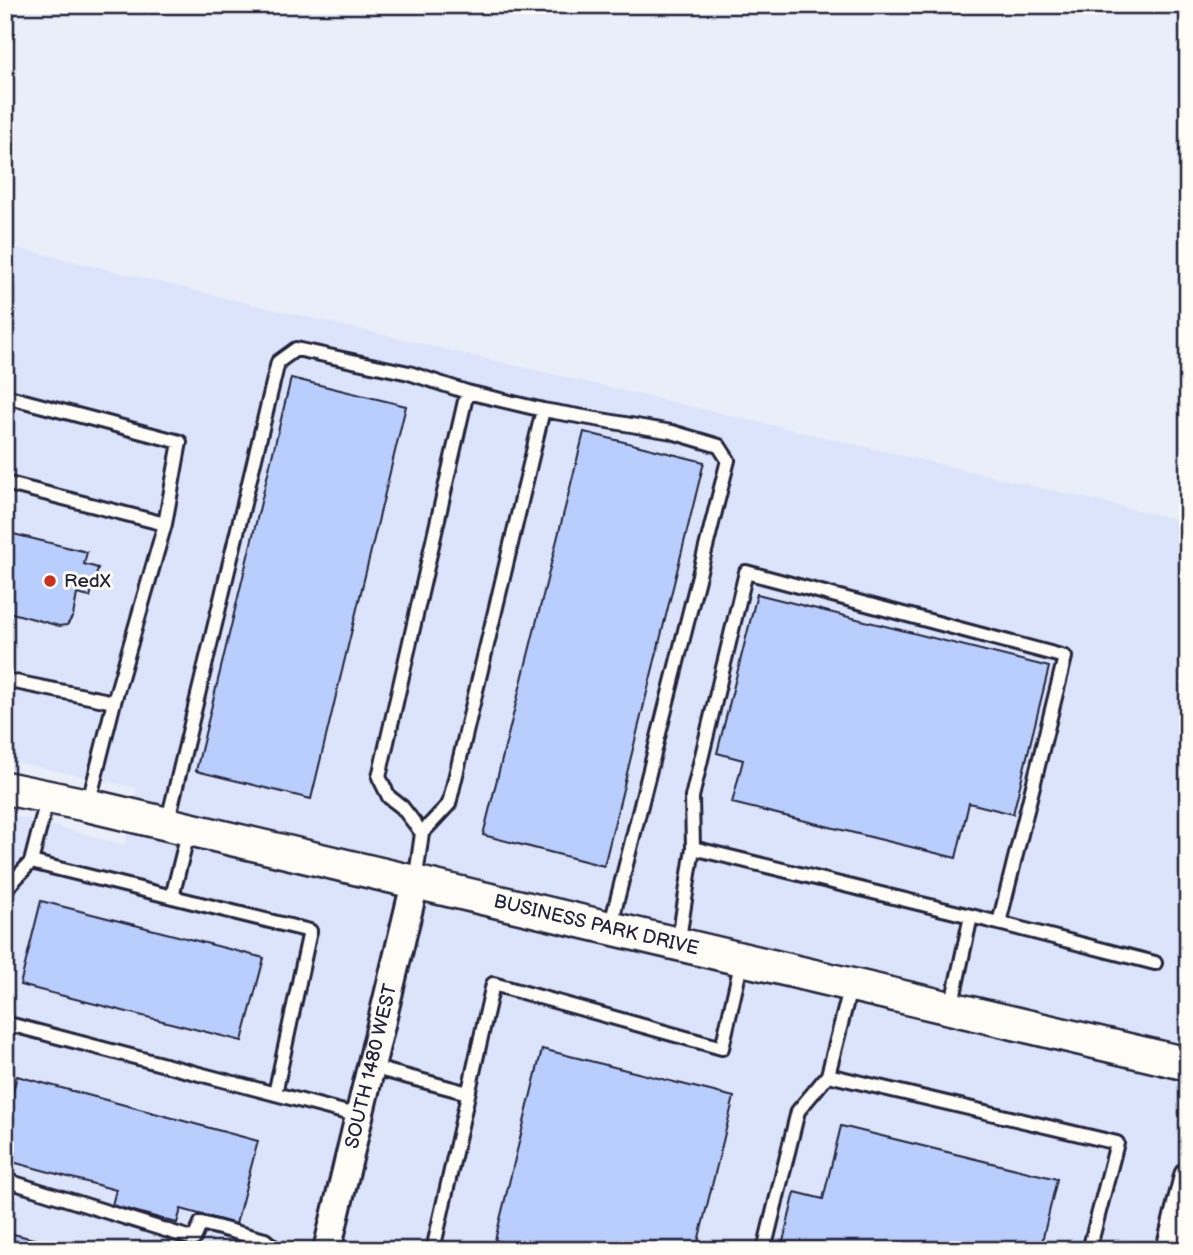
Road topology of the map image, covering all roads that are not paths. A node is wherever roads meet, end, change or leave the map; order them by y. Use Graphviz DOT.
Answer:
graph roads {
  1 [pos="467,392"];
  2 [pos="5,396"];
  3 [pos="543,410"];
  4 [pos="5,483"];
  5 [pos="165,524"];
  6 [pos="5,680"];
  7 [pos="114,702"];
  8 [pos="5,788"];
  9 [pos="48,796"];
  10 [pos="88,805"];
  11 [pos="178,826"];
  12 [pos="422,833"];
  13 [pos="693,848"];
  14 [pos="32,862"];
  15 [pos="415,883"];
  16 [pos="5,890"];
  17 [pos="172,897"];
  18 [pos="971,916"];
  19 [pos="999,923"];
  20 [pos="610,929"];
  21 [pos="678,945"];
  22 [pos="742,960"];
  23 [pos="1155,963"];
  24 [pos="851,985"];
  25 [pos="951,1009"];
  26 [pos="5,1023"];
  27 [pos="1188,1064"];
  28 [pos="371,1067"];
  29 [pos="828,1075"];
  30 [pos="468,1093"];
  31 [pos="275,1094"];
  32 [pos="359,1116"];
  33 [pos="1188,1176"];
  34 [pos="5,1180"];
  35 [pos="277,1250"];
  36 [pos="327,1250"];
  37 [pos="433,1250"];
  38 [pos="764,1250"];
  39 [pos="1089,1250"];
  40 [pos="1170,1250"];
  1 -- 3 [label="lane"];
  1 -- 11 [label="lane"];
  1 -- 12 [label="lane"];
  2 -- 5 [label="lane"];
  3 -- 12 [label="lane"];
  3 -- 20 [label="lane"];
  4 -- 5 [label="lane"];
  5 -- 7 [label="lane"];
  6 -- 7 [label="lane"];
  7 -- 10 [label="lane"];
  8 -- 9 [label="street, BUSINESS PARK DRIVE"];
  9 -- 10 [label="street, BUSINESS PARK DRIVE"];
  9 -- 14 [label="lane"];
  10 -- 11 [label="street, BUSINESS PARK DRIVE"];
  11 -- 15 [label="street, BUSINESS PARK DRIVE"];
  11 -- 17 [label="lane"];
  12 -- 15 [label="lane"];
  13 -- 18 [label="lane"];
  13 -- 19 [label="lane"];
  13 -- 21 [label="lane"];
  14 -- 16 [label="lane"];
  14 -- 17 [label="lane"];
  15 -- 20 [label="street, BUSINESS PARK DRIVE"];
  15 -- 28 [label="street, SOUTH 1480 WEST"];
  17 -- 31 [label="lane"];
  18 -- 19 [label="lane"];
  18 -- 25 [label="lane"];
  19 -- 23 [label="lane"];
  20 -- 21 [label="street, BUSINESS PARK DRIVE"];
  21 -- 22 [label="street, BUSINESS PARK DRIVE"];
  22 -- 24 [label="street, BUSINESS PARK DRIVE"];
  22 -- 30 [label="lane"];
  24 -- 25 [label="street, BUSINESS PARK DRIVE"];
  24 -- 29 [label="lane"];
  25 -- 27 [label="street, BUSINESS PARK DRIVE"];
  26 -- 31 [label="lane"];
  28 -- 30 [label="lane"];
  28 -- 32 [label="street, SOUTH 1480 WEST"];
  29 -- 38 [label="lane"];
  29 -- 39 [label="lane"];
  30 -- 37 [label="lane"];
  31 -- 32 [label="lane"];
  32 -- 36 [label="street, SOUTH 1480 WEST"];
  33 -- 40 [label="street"];
  34 -- 35 [label="lane"];
}
